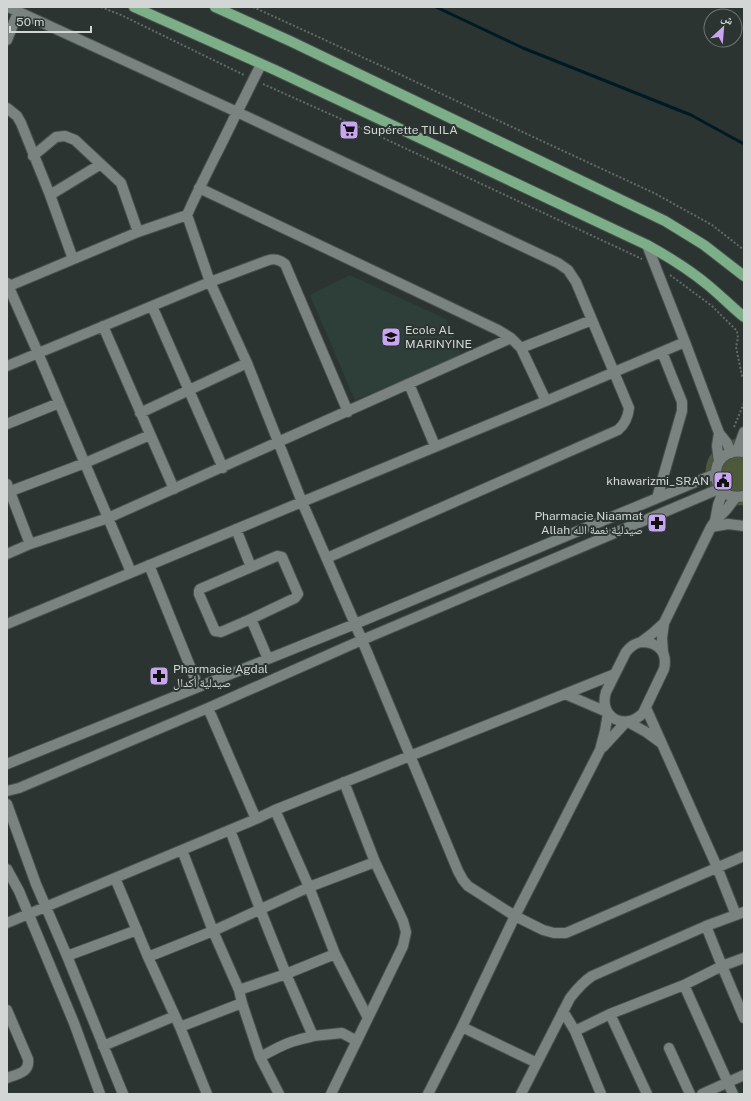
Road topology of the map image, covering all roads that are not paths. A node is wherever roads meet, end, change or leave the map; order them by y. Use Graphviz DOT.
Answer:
graph roads {
  1 [pos="8,7"];
  2 [pos="134,7"];
  3 [pos="215,7"];
  4 [pos="18,12"];
  5 [pos="7,40"];
  6 [pos="261,65"];
  7 [pos="7,108"];
  8 [pos="238,112"];
  9 [pos="33,156"];
  10 [pos="101,164"];
  11 [pos="199,188"];
  12 [pos="50,195"];
  13 [pos="187,215"];
  14 [pos="138,232"];
  15 [pos="647,245"];
  16 [pos="73,259"];
  17 [pos="744,276"];
  18 [pos="210,282"];
  19 [pos="8,286"];
  20 [pos="152,306"];
  21 [pos="744,317"];
  22 [pos="592,320"];
  23 [pos="103,326"];
  24 [pos="511,338"];
  25 [pos="685,342"];
  26 [pos="521,348"];
  27 [pos="662,352"];
  28 [pos="38,353"];
  29 [pos="247,364"];
  30 [pos="7,366"];
  31 [pos="614,372"];
  32 [pos="409,384"];
  33 [pos="189,390"];
  34 [pos="546,401"];
  35 [pos="59,403"];
  36 [pos="348,412"];
  37 [pos="140,413"];
  38 [pos="7,424"];
  39 [pos="744,432"];
  40 [pos="719,433"];
  41 [pos="150,435"];
  42 [pos="279,443"];
  43 [pos="435,446"];
  44 [pos="737,452"];
  45 [pos="719,462"];
  46 [pos="85,463"];
  47 [pos="223,468"];
  48 [pos="715,474"];
  49 [pos="9,488"];
  50 [pos="174,489"];
  51 [pos="722,490"];
  52 [pos="657,498"];
  53 [pos="741,498"];
  54 [pos="302,502"];
  55 [pos="108,518"];
  56 [pos="713,524"];
  57 [pos="744,526"];
  58 [pos="236,529"];
  59 [pos="30,544"];
  60 [pos="7,554"];
  61 [pos="327,558"];
  62 [pos="149,565"];
  63 [pos="251,566"];
  64 [pos="131,572"];
  65 [pos="251,619"];
  66 [pos="664,623"];
  67 [pos="7,624"];
  68 [pos="355,624"];
  69 [pos="362,640"];
  70 [pos="641,642"];
  71 [pos="663,652"];
  72 [pos="268,659"];
  73 [pos="615,674"];
  74 [pos="198,686"];
  75 [pos="565,694"];
  76 [pos="208,708"];
  77 [pos="646,708"];
  78 [pos="608,712"];
  79 [pos="627,722"];
  80 [pos="662,744"];
  81 [pos="600,750"];
  82 [pos="410,756"];
  83 [pos="7,764"];
  84 [pos="344,782"];
  85 [pos="7,791"];
  86 [pos="7,804"];
  87 [pos="275,810"];
  88 [pos="256,819"];
  89 [pos="230,830"];
  90 [pos="182,850"];
  91 [pos="744,856"];
  92 [pos="375,862"];
  93 [pos="717,867"];
  94 [pos="7,869"];
  95 [pos="115,878"];
  96 [pos="309,887"];
  97 [pos="45,908"];
  98 [pos="260,910"];
  99 [pos="740,913"];
  100 [pos="28,914"];
  101 [pos="515,916"];
  102 [pos="7,923"];
  103 [pos="706,926"];
  104 [pos="137,930"];
  105 [pos="213,931"];
  106 [pos="335,954"];
  107 [pos="67,956"];
  108 [pos="148,957"];
  109 [pos="744,958"];
  110 [pos="722,966"];
  111 [pos="286,974"];
  112 [pos="684,985"];
  113 [pos="239,990"];
  114 [pos="242,1003"];
  115 [pos="7,1010"];
  116 [pos="564,1011"];
  117 [pos="610,1014"];
  118 [pos="175,1016"];
  119 [pos="368,1018"];
  120 [pos="744,1018"];
  121 [pos="180,1027"];
  122 [pos="462,1027"];
  123 [pos="575,1031"];
  124 [pos="313,1036"];
  125 [pos="357,1040"];
  126 [pos="103,1046"];
  127 [pos="669,1048"];
  128 [pos="260,1057"];
  129 [pos="537,1063"];
  130 [pos="744,1075"];
  131 [pos="7,1078"];
  132 [pos="728,1082"];
  133 [pos="525,1092"];
  134 [pos="100,1094"];
  135 [pos="123,1094"];
  136 [pos="207,1094"];
  137 [pos="279,1094"];
  138 [pos="332,1094"];
  139 [pos="428,1094"];
  140 [pos="601,1094"];
  141 [pos="647,1094"];
  142 [pos="690,1094"];
  143 [pos="702,1094"];
  144 [pos="733,1094"];
  1 -- 4 [label="street"];
  2 -- 6 [label="main road"];
  3 -- 17 [label="main road"];
  4 -- 5 [label="street"];
  4 -- 8 [label="street"];
  6 -- 8 [label="street"];
  6 -- 15 [label="main road"];
  7 -- 9 [label="street"];
  8 -- 11 [label="street"];
  8 -- 22 [label="street"];
  9 -- 10 [label="street"];
  9 -- 12 [label="street"];
  10 -- 12 [label="street"];
  10 -- 14 [label="street"];
  11 -- 13 [label="street"];
  11 -- 24 [label="street"];
  12 -- 16 [label="street"];
  13 -- 14 [label="street"];
  13 -- 18 [label="street"];
  14 -- 16 [label="street"];
  15 -- 21 [label="main road"];
  15 -- 25 [label="street"];
  16 -- 19 [label="street"];
  18 -- 20 [label="street"];
  18 -- 29 [label="street"];
  18 -- 36 [label="street"];
  19 -- 28 [label="street"];
  20 -- 23 [label="street"];
  20 -- 33 [label="street"];
  22 -- 26 [label="street"];
  22 -- 31 [label="street"];
  23 -- 28 [label="street"];
  23 -- 37 [label="street"];
  24 -- 26 [label="street"];
  24 -- 32 [label="street"];
  25 -- 27 [label="street"];
  25 -- 40 [label="street"];
  26 -- 34 [label="street"];
  27 -- 31 [label="street"];
  27 -- 52 [label="street"];
  28 -- 30 [label="street"];
  28 -- 35 [label="street"];
  29 -- 33 [label="street"];
  29 -- 42 [label="street"];
  31 -- 34 [label="street"];
  31 -- 61 [label="street"];
  32 -- 36 [label="street"];
  32 -- 43 [label="street"];
  33 -- 37 [label="street"];
  33 -- 47 [label="street"];
  34 -- 43 [label="street"];
  35 -- 38 [label="street"];
  35 -- 46 [label="street"];
  36 -- 42 [label="street"];
  37 -- 41 [label="street"];
  39 -- 44 [label="street"];
  40 -- 44 [label="street"];
  40 -- 45 [label="street"];
  41 -- 46 [label="street"];
  41 -- 50 [label="street"];
  42 -- 47 [label="street"];
  42 -- 54 [label="street"];
  43 -- 54 [label="street"];
  44 -- 45 [label="street"];
  45 -- 48 [label="street"];
  46 -- 49 [label="street"];
  46 -- 55 [label="street"];
  47 -- 50 [label="street"];
  48 -- 51 [label="street"];
  48 -- 52 [label="street"];
  49 -- 59 [label="street"];
  50 -- 55 [label="street"];
  51 -- 53 [label="street"];
  51 -- 56 [label="street"];
  51 -- 69 [label="street"];
  52 -- 68 [label="street"];
  53 -- 56 [label="street"];
  54 -- 58 [label="street"];
  54 -- 61 [label="street"];
  55 -- 59 [label="street"];
  55 -- 64 [label="street"];
  56 -- 57 [label="street"];
  56 -- 66 [label="street"];
  58 -- 62 [label="street"];
  58 -- 63 [label="street"];
  59 -- 60 [label="street"];
  61 -- 68 [label="street"];
  62 -- 64 [label="street"];
  62 -- 74 [label="street"];
  63 -- 65 [label="street"];
  63 -- 65 [label="street"];
  64 -- 67 [label="street"];
  65 -- 72 [label="street"];
  66 -- 70 [label="street"];
  66 -- 71 [label="street"];
  68 -- 69 [label="street"];
  68 -- 72 [label="street"];
  69 -- 76 [label="street"];
  69 -- 82 [label="street"];
  70 -- 71 [label="street"];
  70 -- 73 [label="street"];
  71 -- 77 [label="street"];
  72 -- 74 [label="street"];
  73 -- 75 [label="street"];
  73 -- 78 [label="street"];
  74 -- 83 [label="street"];
  75 -- 78 [label="street"];
  75 -- 82 [label="street"];
  76 -- 85 [label="street"];
  76 -- 88 [label="street"];
  77 -- 79 [label="street"];
  77 -- 80 [label="street"];
  78 -- 79 [label="street"];
  78 -- 81 [label="street"];
  79 -- 80 [label="street"];
  79 -- 81 [label="street"];
  80 -- 93 [label="street"];
  81 -- 101 [label="street"];
  82 -- 84 [label="street"];
  82 -- 101 [label="street"];
  84 -- 87 [label="street"];
  84 -- 92 [label="street"];
  86 -- 97 [label="street"];
  87 -- 88 [label="street"];
  87 -- 96 [label="street"];
  88 -- 89 [label="street"];
  89 -- 90 [label="street"];
  89 -- 98 [label="street"];
  90 -- 95 [label="street"];
  90 -- 105 [label="street"];
  91 -- 93 [label="street"];
  92 -- 96 [label="street"];
  92 -- 119 [label="street"];
  93 -- 99 [label="street"];
  93 -- 101 [label="street"];
  94 -- 100 [label="street"];
  95 -- 97 [label="street"];
  95 -- 104 [label="street"];
  96 -- 98 [label="street"];
  96 -- 106 [label="street"];
  97 -- 100 [label="street"];
  97 -- 107 [label="street"];
  98 -- 105 [label="street"];
  98 -- 111 [label="street"];
  99 -- 103 [label="street"];
  100 -- 102 [label="street"];
  100 -- 134 [label="street"];
  101 -- 122 [label="street"];
  103 -- 110 [label="street"];
  103 -- 116 [label="street"];
  104 -- 107 [label="street"];
  104 -- 108 [label="street"];
  105 -- 108 [label="street"];
  105 -- 113 [label="street"];
  106 -- 111 [label="street"];
  106 -- 119 [label="street"];
  107 -- 126 [label="street"];
  108 -- 118 [label="street"];
  109 -- 110 [label="street"];
  110 -- 112 [label="street"];
  110 -- 120 [label="street"];
  111 -- 113 [label="street"];
  111 -- 124 [label="street"];
  112 -- 117 [label="street"];
  112 -- 132 [label="street"];
  113 -- 114 [label="street"];
  114 -- 121 [label="street"];
  114 -- 128 [label="street"];
  115 -- 131 [label="street"];
  116 -- 123 [label="street"];
  116 -- 129 [label="street"];
  117 -- 123 [label="street"];
  117 -- 141 [label="street"];
  118 -- 121 [label="street"];
  118 -- 126 [label="street"];
  119 -- 125 [label="street"];
  121 -- 136 [label="street"];
  122 -- 129 [label="street"];
  122 -- 139 [label="street"];
  123 -- 140 [label="street"];
  124 -- 125 [label="street"];
  124 -- 128 [label="street"];
  125 -- 138 [label="street"];
  126 -- 135 [label="street"];
  127 -- 142 [label="street"];
  128 -- 137 [label="street"];
  129 -- 133 [label="street"];
  130 -- 132 [label="street"];
  132 -- 143 [label="street"];
  132 -- 144 [label="street"];
}
